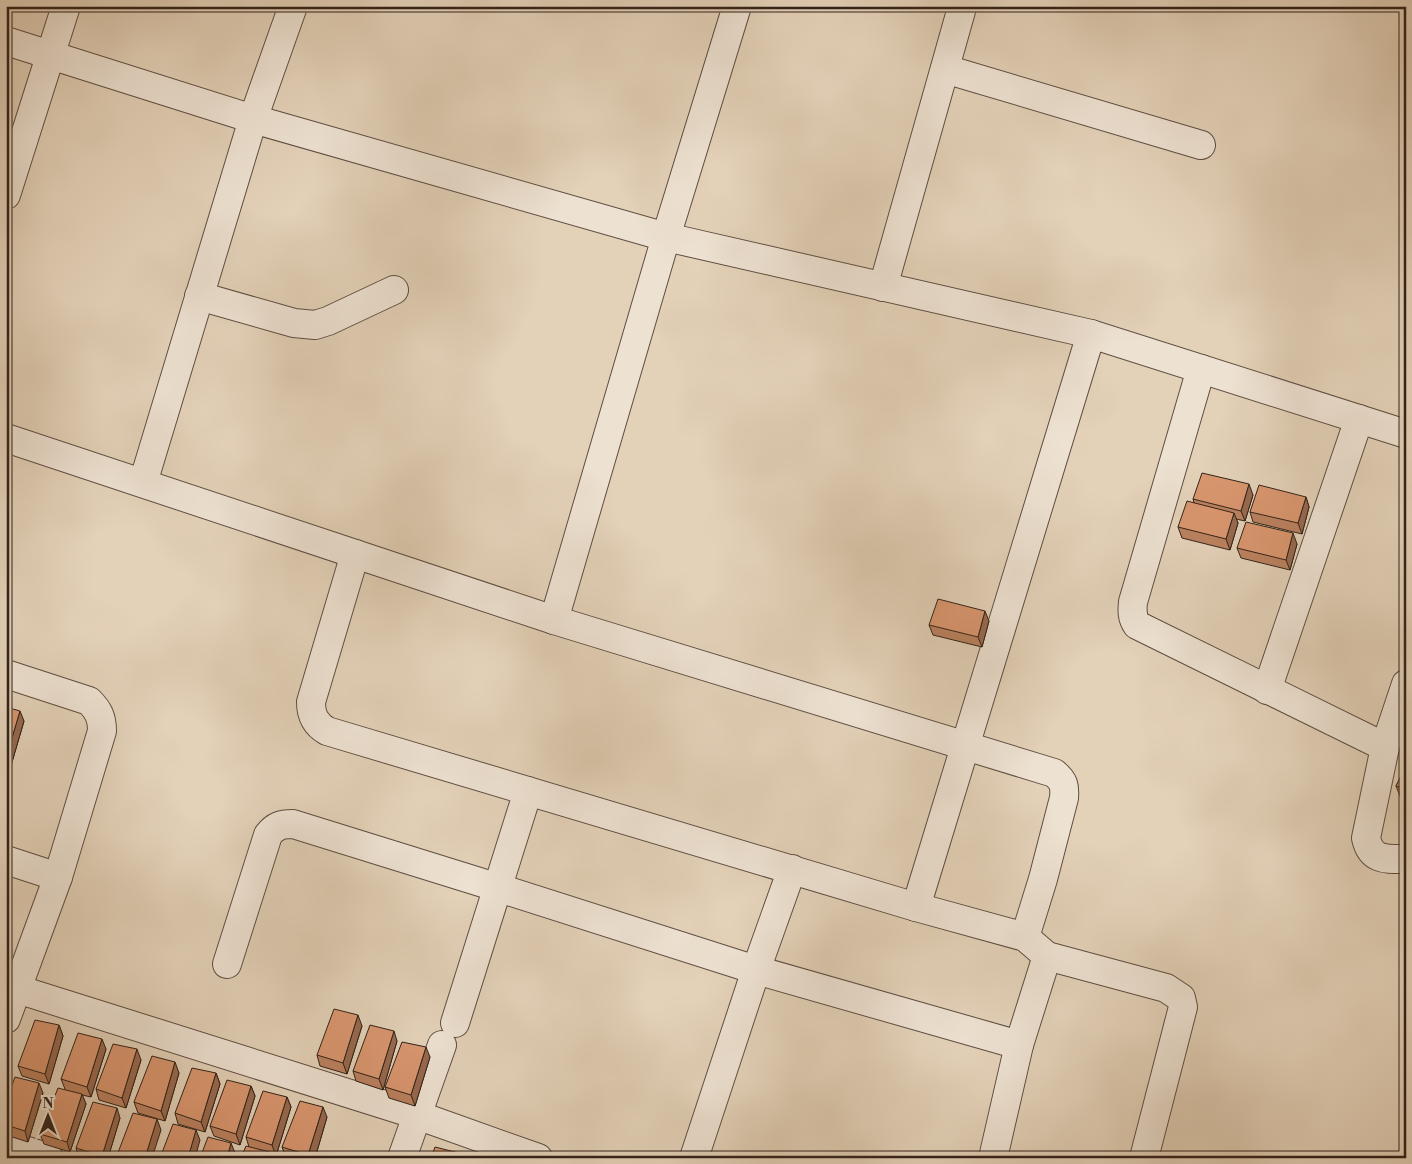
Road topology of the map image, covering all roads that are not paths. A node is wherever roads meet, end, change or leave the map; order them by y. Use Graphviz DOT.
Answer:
graph roads {
  1 [pos="66,6"];
  2 [pos="293,6"];
  3 [pos="737,6"];
  4 [pos="960,6"];
  5 [pos="6,41"];
  6 [pos="50,55"];
  7 [pos="945,69"];
  8 [pos="253,119"];
  9 [pos="1201,145"];
  10 [pos="6,195"];
  11 [pos="666,237"];
  12 [pos="883,287"];
  13 [pos="394,290"];
  14 [pos="200,296"];
  15 [pos="1091,334"];
  16 [pos="1201,369"];
  17 [pos="1359,419"];
  18 [pos="1406,434"];
  19 [pos="6,438"];
  20 [pos="143,484"];
  21 [pos="355,554"];
  22 [pos="554,620"];
  23 [pos="6,674"];
  24 [pos="1406,684"];
  25 [pos="1267,690"];
  26 [pos="966,745"];
  27 [pos="1385,748"];
  28 [pos="528,791"];
  29 [pos="6,860"];
  30 [pos="1406,860"];
  31 [pos="792,869"];
  32 [pos="58,877"];
  33 [pos="499,888"];
  34 [pos="916,906"];
  35 [pos="1025,937"];
  36 [pos="1047,956"];
  37 [pos="227,964"];
  38 [pos="756,970"];
  39 [pos="16,989"];
  40 [pos="6,1019"];
  41 [pos="1019,1045"];
  42 [pos="417,1115"];
  43 [pos="6,1144"];
  44 [pos="49,1158"];
  45 [pos="402,1158"];
  46 [pos="538,1158"];
  47 [pos="694,1158"];
  48 [pos="993,1158"];
  49 [pos="1144,1158"];
  1 -- 6 [label="street"];
  2 -- 8 [label="street"];
  3 -- 11 [label="street"];
  4 -- 7 [label="street"];
  5 -- 6 [label="street"];
  6 -- 8 [label="street"];
  6 -- 10 [label="street"];
  7 -- 9 [label="street"];
  7 -- 12 [label="street"];
  8 -- 11 [label="street"];
  8 -- 14 [label="street"];
  11 -- 12 [label="street"];
  11 -- 22 [label="street"];
  12 -- 15 [label="street"];
  13 -- 14 [label="street"];
  14 -- 20 [label="street"];
  15 -- 16 [label="street"];
  15 -- 26 [label="street"];
  16 -- 17 [label="street"];
  16 -- 25 [label="street"];
  17 -- 18 [label="street"];
  17 -- 25 [label="street"];
  19 -- 20 [label="street"];
  20 -- 21 [label="street"];
  21 -- 22 [label="street"];
  21 -- 28 [label="street"];
  22 -- 26 [label="street"];
  23 -- 32 [label="street"];
  24 -- 27 [label="street"];
  25 -- 27 [label="street"];
  26 -- 34 [label="street"];
  26 -- 35 [label="street"];
  27 -- 30 [label="street"];
  28 -- 31 [label="street"];
  28 -- 33 [label="street"];
  29 -- 32 [label="street"];
  31 -- 34 [label="street"];
  31 -- 38 [label="street"];
  32 -- 39 [label="street"];
  33 -- 37 [label="street"];
  33 -- 38 [label="street"];
  33 -- 42 [label="street"];
  34 -- 35 [label="street"];
  35 -- 36 [label="street"];
  36 -- 41 [label="street"];
  36 -- 49 [label="street"];
  38 -- 41 [label="street"];
  38 -- 47 [label="street"];
  39 -- 40 [label="street"];
  39 -- 42 [label="street"];
  41 -- 48 [label="street"];
  42 -- 45 [label="street"];
  42 -- 46 [label="street"];
  43 -- 44 [label="street"];
}
